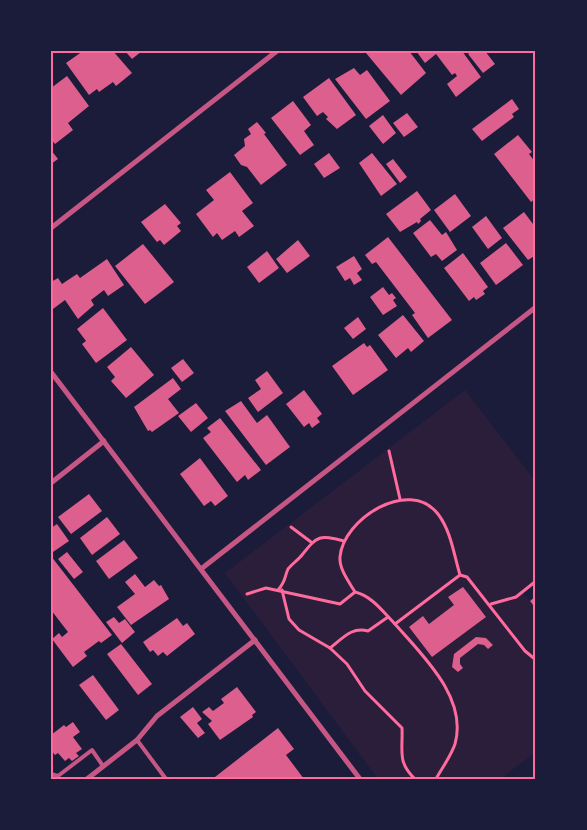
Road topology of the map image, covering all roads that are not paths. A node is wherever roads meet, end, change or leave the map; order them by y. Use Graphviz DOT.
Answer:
graph roads {
  1 [pos="277,51"];
  2 [pos="51,228"];
  3 [pos="536,307"];
  4 [pos="51,372"];
  5 [pos="104,441"];
  6 [pos="51,482"];
  7 [pos="201,569"];
  8 [pos="255,640"];
  9 [pos="136,740"];
  10 [pos="103,766"];
  11 [pos="51,774"];
  12 [pos="87,779"];
  13 [pos="166,779"];
  14 [pos="360,779"];
  1 -- 2 [label="street"];
  3 -- 7 [label="street"];
  4 -- 5 [label="street"];
  5 -- 6 [label="street"];
  5 -- 7 [label="street"];
  7 -- 8 [label="street"];
  8 -- 9 [label="street"];
  8 -- 14 [label="street"];
  9 -- 10 [label="street"];
  9 -- 13 [label="lane"];
  10 -- 11 [label="lane"];
  10 -- 12 [label="street"];
}
